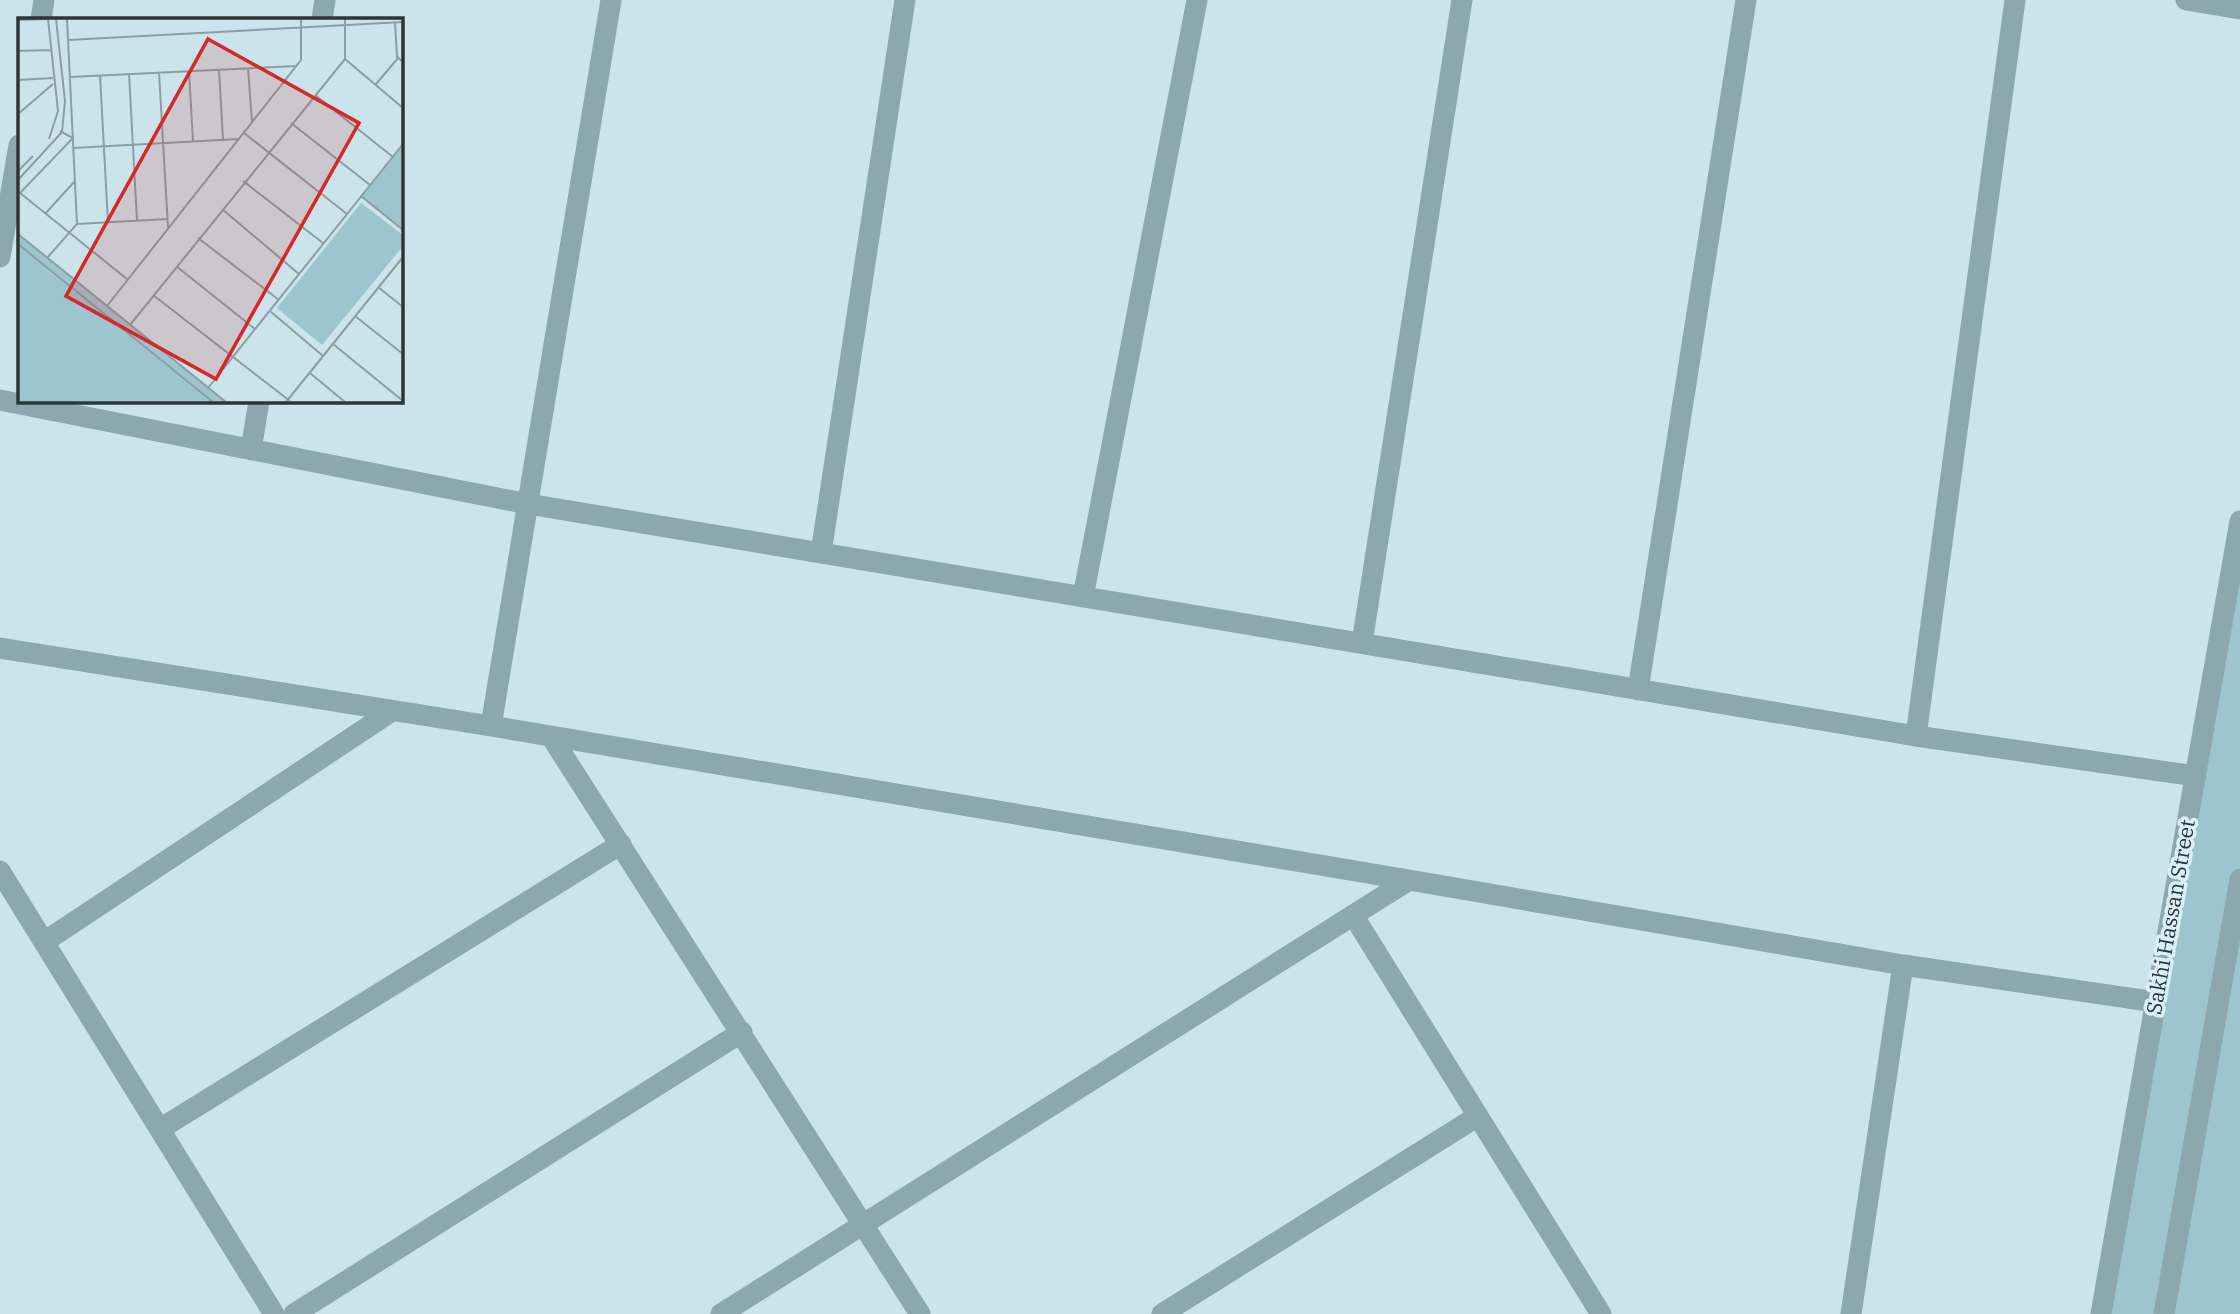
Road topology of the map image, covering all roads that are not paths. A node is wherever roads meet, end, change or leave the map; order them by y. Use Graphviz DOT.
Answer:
graph roads {
  1 [pos="44,0"];
  2 [pos="325,0"];
  3 [pos="611,0"];
  4 [pos="905,0"];
  5 [pos="1196,0"];
  6 [pos="1462,0"];
  7 [pos="1746,0"];
  8 [pos="2015,0"];
  9 [pos="2186,0"];
  10 [pos="2240,9"];
  11 [pos="41,18"];
  12 [pos="322,18"];
  13 [pos="18,151"];
  14 [pos="0,257"];
  15 [pos="0,400"];
  16 [pos="259,402"];
  17 [pos="251,450"];
  18 [pos="527,504"];
  19 [pos="2240,521"];
  20 [pos="821,553"];
  21 [pos="1083,597"];
  22 [pos="1362,643"];
  23 [pos="0,648"];
  24 [pos="1639,690"];
  25 [pos="393,710"];
  26 [pos="491,726"];
  27 [pos="1916,736"];
  28 [pos="552,738"];
  29 [pos="2196,776"];
  30 [pos="621,844"];
  31 [pos="0,871"];
  32 [pos="2240,879"];
  33 [pos="1409,880"];
  34 [pos="1353,915"];
  35 [pos="44,942"];
  36 [pos="1903,965"];
  37 [pos="2156,1002"];
  38 [pos="741,1032"];
  39 [pos="1478,1116"];
  40 [pos="160,1129"];
  41 [pos="864,1223"];
  42 [pos="1592,1311"];
  43 [pos="274,1314"];
  44 [pos="294,1314"];
  45 [pos="721,1314"];
  46 [pos="920,1314"];
  47 [pos="1162,1314"];
  48 [pos="1851,1314"];
  49 [pos="2101,1314"];
  50 [pos="2164,1314"];
  1 -- 11 [label="street"];
  2 -- 12 [label="street"];
  3 -- 18 [label="street"];
  4 -- 20 [label="street"];
  5 -- 21 [label="street"];
  6 -- 22 [label="street"];
  7 -- 24 [label="street"];
  8 -- 27 [label="street"];
  9 -- 10 [label="street"];
  13 -- 14 [label="street"];
  15 -- 17 [label="street"];
  16 -- 17 [label="street"];
  17 -- 18 [label="street"];
  18 -- 20 [label="street"];
  18 -- 26 [label="street"];
  19 -- 29 [label="street, Sakhi Hassan Street"];
  20 -- 21 [label="street"];
  21 -- 22 [label="street"];
  22 -- 24 [label="street"];
  23 -- 25 [label="street"];
  24 -- 27 [label="street"];
  25 -- 26 [label="street"];
  25 -- 35 [label="street"];
  26 -- 28 [label="street"];
  27 -- 29 [label="street"];
  28 -- 30 [label="street"];
  28 -- 33 [label="street"];
  29 -- 37 [label="street, Sakhi Hassan Street"];
  30 -- 38 [label="street"];
  30 -- 40 [label="street"];
  31 -- 35 [label="street"];
  32 -- 50 [label="street"];
  33 -- 34 [label="street"];
  33 -- 36 [label="street"];
  34 -- 39 [label="street"];
  34 -- 41 [label="street"];
  35 -- 40 [label="street"];
  36 -- 37 [label="street"];
  36 -- 48 [label="street"];
  37 -- 49 [label="street, Sakhi Hassan Street"];
  38 -- 41 [label="street"];
  38 -- 44 [label="street"];
  39 -- 42 [label="street"];
  39 -- 47 [label="street"];
  40 -- 43 [label="street"];
  41 -- 45 [label="street"];
  41 -- 46 [label="street"];
}
